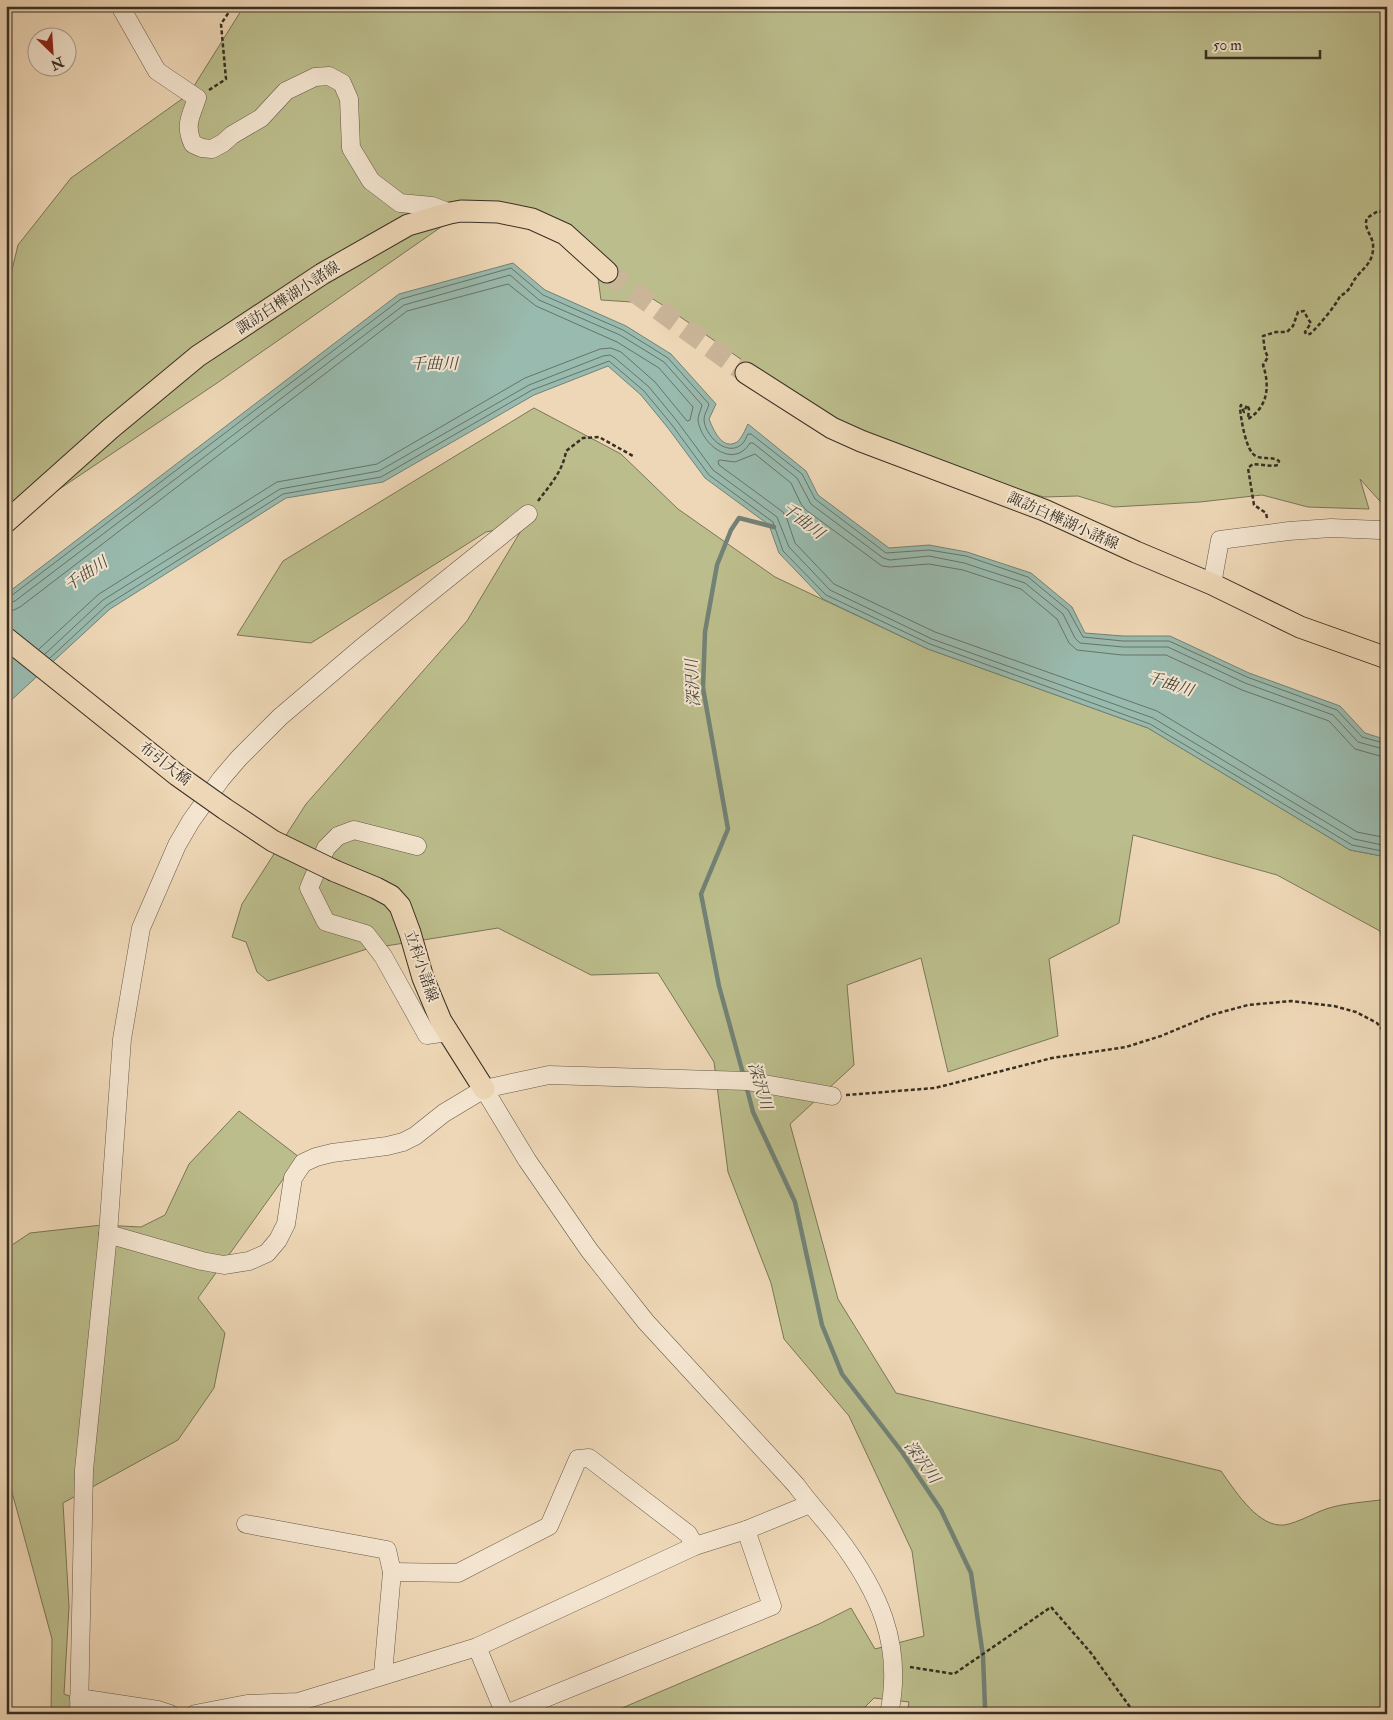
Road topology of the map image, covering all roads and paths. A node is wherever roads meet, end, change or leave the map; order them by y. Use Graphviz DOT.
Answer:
graph roads {
  1 [pos="120,6"];
  2 [pos="233,6"];
  3 [pos="197,98"];
  4 [pos="450,212"];
  5 [pos="1387,212"];
  6 [pos="607,272"];
  7 [pos="746,373"];
  8 [pos="633,456"];
  9 [pos="528,514"];
  10 [pos="1267,520"];
  11 [pos="6,522"];
  12 [pos="1387,532"];
  13 [pos="1212,584"];
  14 [pos="6,638"];
  15 [pos="1387,658"];
  16 [pos="417,846"];
  17 [pos="335,871"];
  18 [pos="448,1032"];
  19 [pos="1387,1036"];
  20 [pos="484,1089"];
  21 [pos="832,1096"];
  22 [pos="108,1234"];
  23 [pos="810,1504"];
  24 [pos="246,1524"];
  25 [pos="746,1530"];
  26 [pos="695,1546"];
  27 [pos="392,1572"];
  28 [pos="477,1647"];
  29 [pos="893,1664"];
  30 [pos="384,1674"];
  31 [pos="79,1706"];
  32 [pos="170,1714"];
  33 [pos="194,1714"];
  34 [pos="506,1714"];
  35 [pos="889,1714"];
  36 [pos="1134,1714"];
  1 -- 3 [label="street"];
  2 -- 3 [label="path"];
  3 -- 4 [label="street"];
  4 -- 6 [label="main road, 諏訪白樺湖小諸線"];
  4 -- 11 [label="main road, 諏訪白樺湖小諸線"];
  5 -- 10 [label="path"];
  7 -- 13 [label="main road, 諏訪白樺湖小諸線"];
  8 -- 9 [label="path"];
  9 -- 22 [label="street"];
  12 -- 13 [label="street"];
  13 -- 15 [label="main road, 諏訪白樺湖小諸線"];
  14 -- 17 [label="main road, 布引大橋, bridge"];
  16 -- 18 [label="street"];
  17 -- 18 [label="main road, 立科小諸線"];
  18 -- 20 [label="main road, 立科小諸線"];
  19 -- 21 [label="path"];
  20 -- 21 [label="street"];
  20 -- 22 [label="street"];
  20 -- 23 [label="street"];
  22 -- 31 [label="street"];
  23 -- 25 [label="street"];
  23 -- 29 [label="street"];
  24 -- 27 [label="street"];
  25 -- 26 [label="street"];
  25 -- 34 [label="street"];
  26 -- 27 [label="street"];
  26 -- 28 [label="street"];
  27 -- 30 [label="street"];
  28 -- 30 [label="street"];
  28 -- 34 [label="street"];
  29 -- 35 [label="street"];
  29 -- 36 [label="path"];
  30 -- 33 [label="street"];
  31 -- 32 [label="street"];
}
